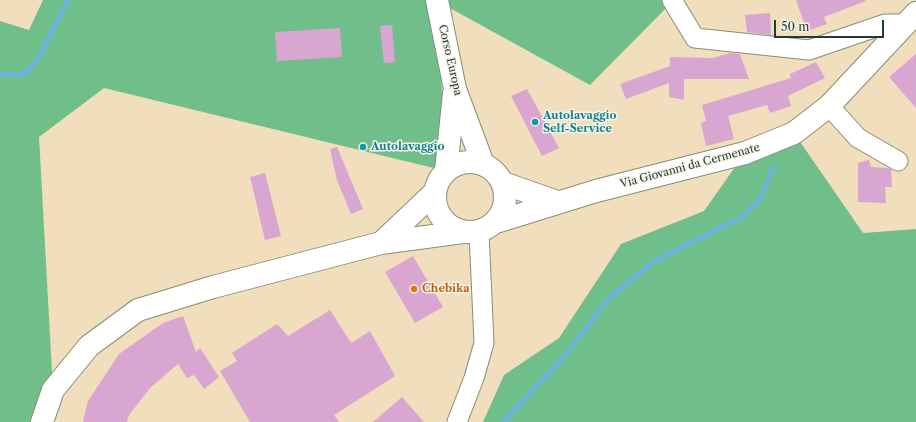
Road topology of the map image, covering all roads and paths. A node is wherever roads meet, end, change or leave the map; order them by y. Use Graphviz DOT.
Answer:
graph roads {
  1 [pos="437,0"];
  2 [pos="672,0"];
  3 [pos="910,19"];
  4 [pos="455,89"];
  5 [pos="828,106"];
  6 [pos="898,161"];
  7 [pos="483,164"];
  8 [pos="446,171"];
  9 [pos="503,183"];
  10 [pos="435,192"];
  11 [pos="557,202"];
  12 [pos="479,228"];
  13 [pos="381,243"];
  14 [pos="42,422"];
  15 [pos="457,422"];
  1 -- 4 [label="main road, Corso Europa"];
  2 -- 3 [label="street"];
  3 -- 5 [label="main road, Via Giovanni da Cermenate"];
  4 -- 7 [label="main road, Corso Europa"];
  4 -- 8 [label="main road"];
  5 -- 6 [label="street"];
  5 -- 11 [label="main road, Via Giovanni da Cermenate"];
  7 -- 8 [label="main road"];
  7 -- 9 [label="main road"];
  8 -- 10 [label="main road"];
  9 -- 11 [label="main road"];
  9 -- 12 [label="main road"];
  10 -- 12 [label="main road"];
  10 -- 13 [label="main road"];
  11 -- 12 [label="main road, Via Giovanni da Cermenate"];
  12 -- 13 [label="main road, Via Giovanni da Cermenate"];
  12 -- 15 [label="street"];
  13 -- 14 [label="main road, Via Giovanni da Cermenate"];
}
